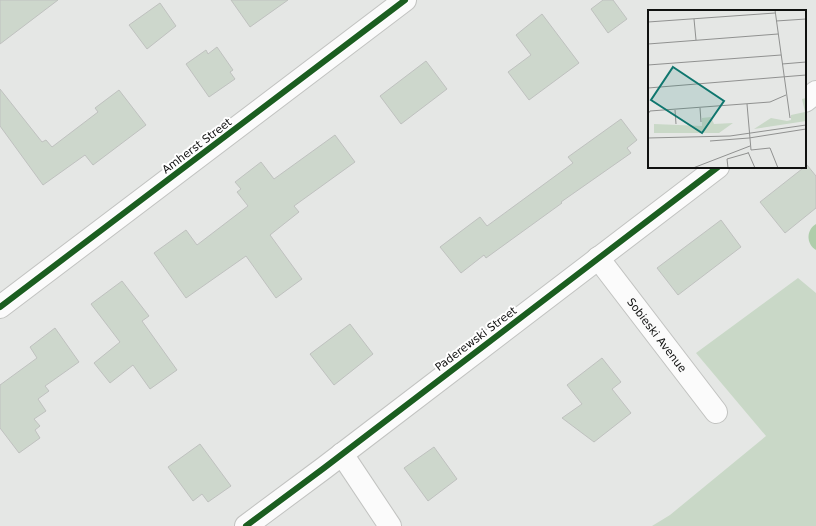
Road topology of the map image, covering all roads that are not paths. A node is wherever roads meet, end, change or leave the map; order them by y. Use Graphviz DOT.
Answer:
graph roads {
  1 [pos="405,0"];
  2 [pos="816,92"];
  3 [pos="806,100"];
  4 [pos="717,168"];
  5 [pos="598,258"];
  6 [pos="0,307"];
  7 [pos="716,412"];
  8 [pos="342,454"];
  9 [pos="246,526"];
  10 [pos="390,526"];
  1 -- 6 [label="street, Amherst Street"];
  2 -- 3 [label="street"];
  4 -- 5 [label="street, Paderewski Street"];
  5 -- 7 [label="street, Sobieski Avenue"];
  5 -- 8 [label="street, Paderewski Street"];
  8 -- 9 [label="street, Paderewski Street"];
  8 -- 10 [label="street"];
}
